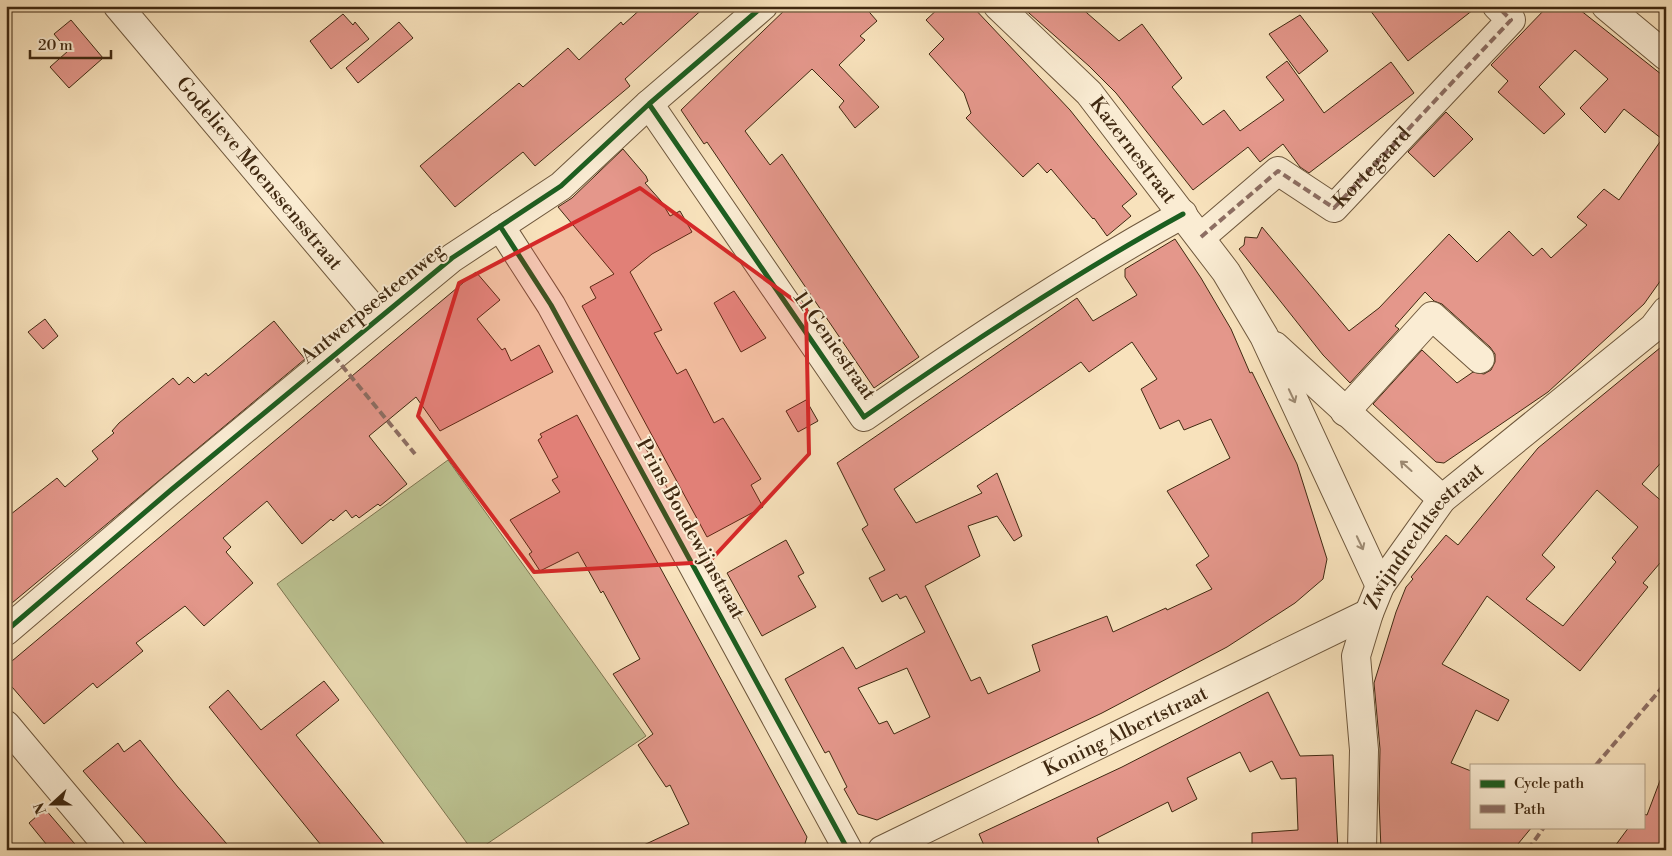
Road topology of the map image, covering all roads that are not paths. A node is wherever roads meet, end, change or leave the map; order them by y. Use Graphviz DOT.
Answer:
graph roads {
  1 [pos="118,6"];
  2 [pos="763,6"];
  3 [pos="998,6"];
  4 [pos="1497,6"];
  5 [pos="1606,6"];
  6 [pos="1666,56"];
  7 [pos="649,104"];
  8 [pos="1183,214"];
  9 [pos="500,226"];
  10 [pos="1201,237"];
  11 [pos="1666,311"];
  12 [pos="380,317"];
  13 [pos="1264,336"];
  14 [pos="1480,360"];
  15 [pos="1345,412"];
  16 [pos="1442,499"];
  17 [pos="1380,586"];
  18 [pos="1369,613"];
  19 [pos="6,631"];
  20 [pos="6,725"];
  21 [pos="112,850"];
  22 [pos="848,850"];
  23 [pos="882,850"];
  24 [pos="1362,850"];
  1 -- 12 [label="street, Godelieve Moenssensstraat"];
  2 -- 7 [label="street, Antwerpsesteenweg"];
  3 -- 8 [label="street, Kazernestraat"];
  4 -- 10 [label="street, Kortegaard"];
  5 -- 6 [label="street"];
  7 -- 8 [label="street, 11 Geniestraat"];
  7 -- 9 [label="street, Antwerpsesteenweg"];
  8 -- 10 [label="street, Kazernestraat"];
  9 -- 12 [label="street, Antwerpsesteenweg"];
  9 -- 22 [label="street, Prins Boudewijnstraat"];
  10 -- 13 [label="street, Kazernestraat"];
  11 -- 16 [label="street, Zwijndrechtsestraat"];
  12 -- 19 [label="street, Antwerpsesteenweg"];
  13 -- 15 [label="street, Kazernestraat"];
  13 -- 17 [label="street, Kazernestraat, one-way"];
  14 -- 15 [label="street"];
  16 -- 15 [label="street, Kazernestraat, one-way"];
  16 -- 17 [label="street, Zwijndrechtsestraat"];
  17 -- 18 [label="street, Zwijndrechtsestraat"];
  18 -- 23 [label="street, Koning Albertstraat"];
  18 -- 24 [label="street, Zwijndrechtsestraat"];
  20 -- 21 [label="street"];
}
